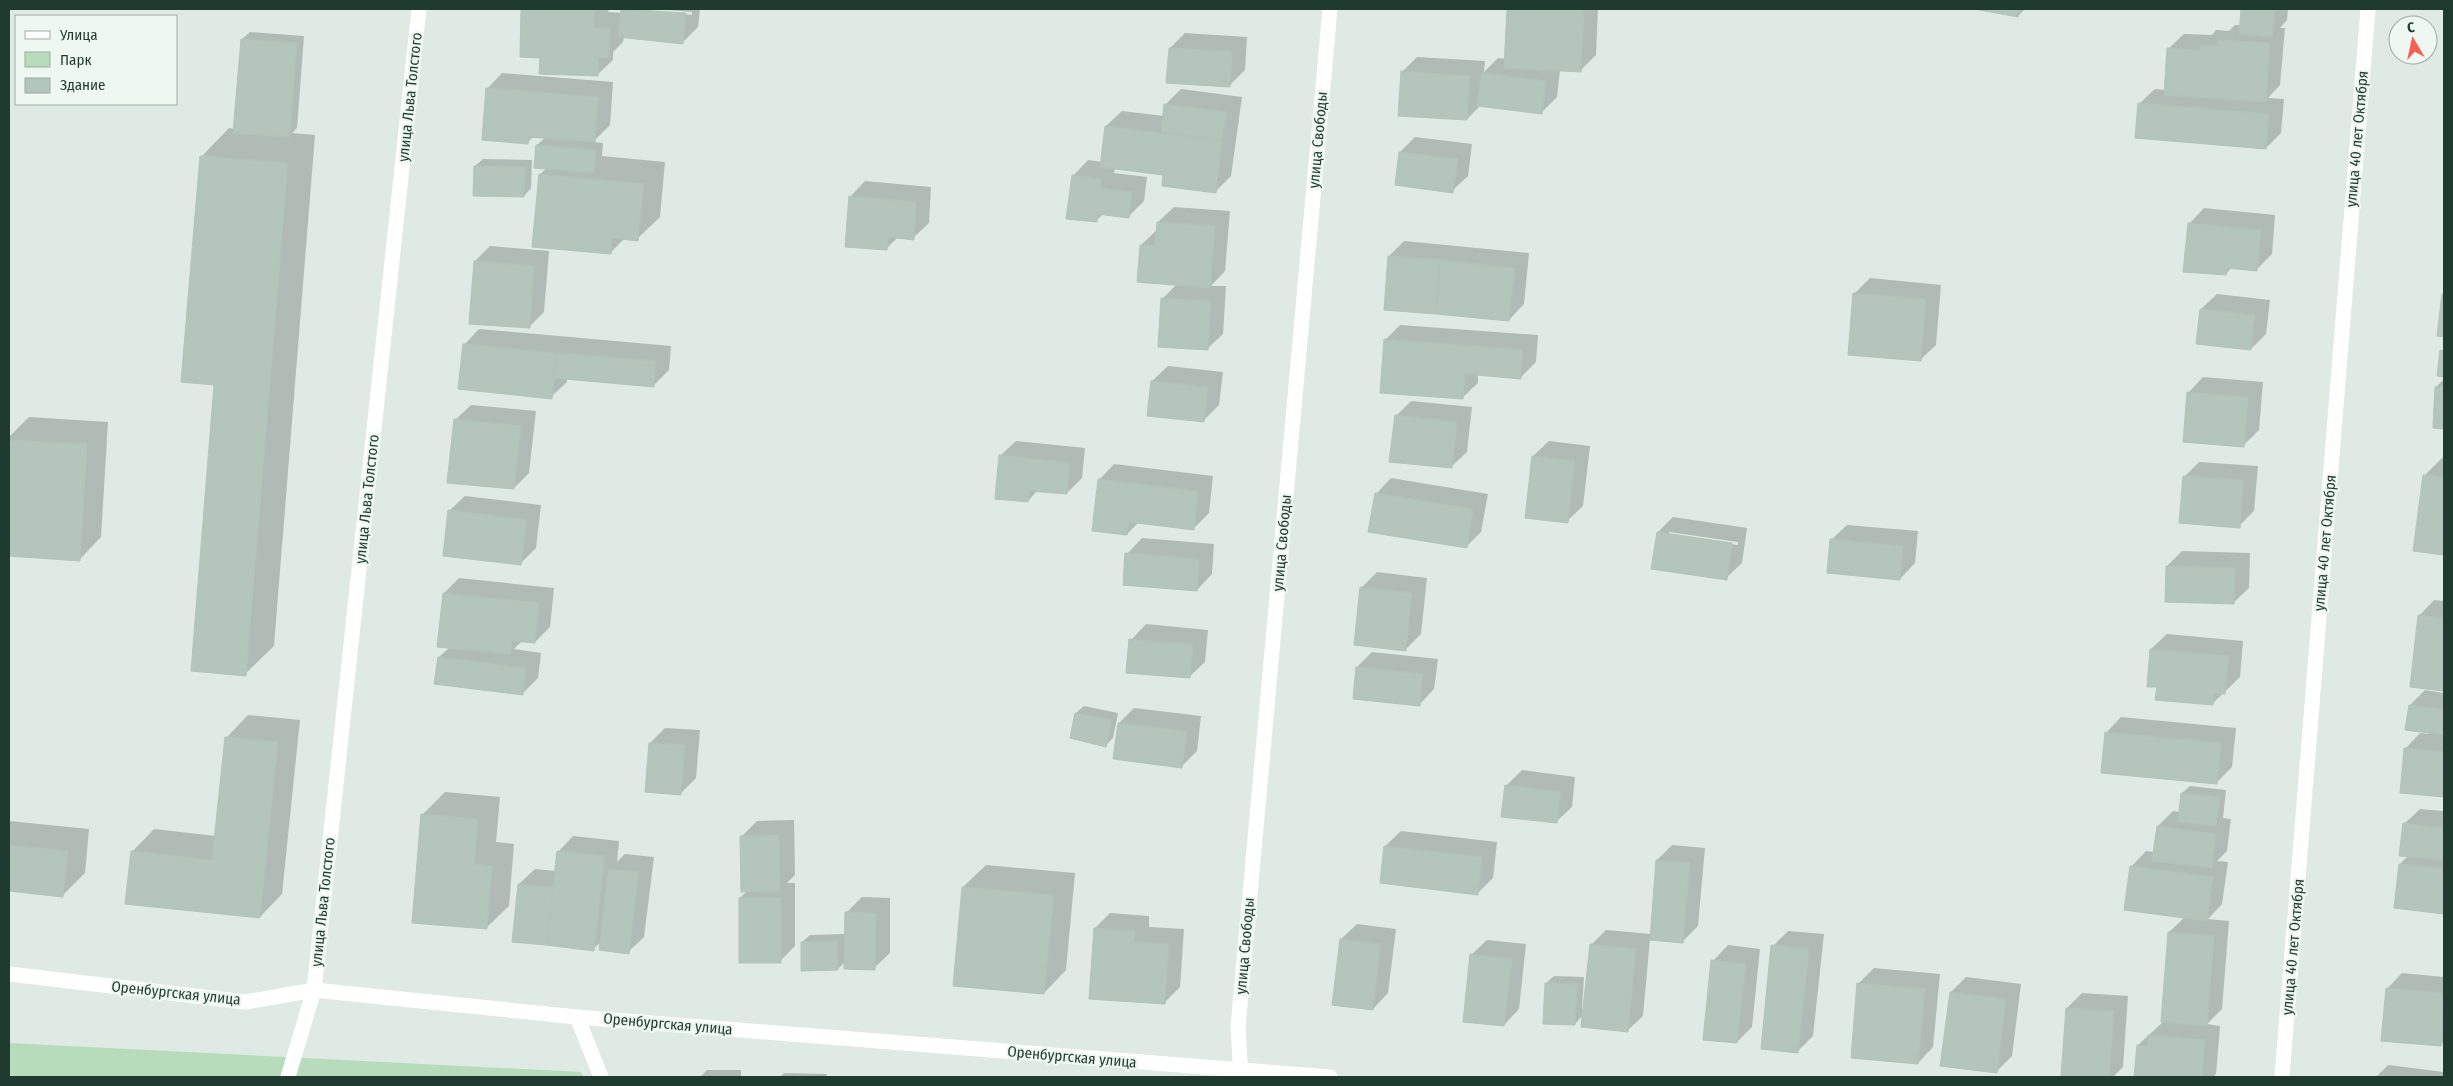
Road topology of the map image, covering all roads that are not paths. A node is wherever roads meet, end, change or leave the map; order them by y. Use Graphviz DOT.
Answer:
graph roads {
  1 [pos="420,9"];
  2 [pos="1330,9"];
  3 [pos="2368,9"];
  4 [pos="9,974"];
  5 [pos="314,990"];
  6 [pos="577,1017"];
  7 [pos="1241,1074"];
  8 [pos="288,1077"];
  9 [pos="601,1077"];
  10 [pos="1330,1077"];
  11 [pos="2282,1077"];
  1 -- 5 [label="street, улица Льва Толстого"];
  2 -- 7 [label="street, улица Свободы"];
  3 -- 11 [label="street, улица 40 лет Октября"];
  4 -- 5 [label="street, Оренбургская улица"];
  5 -- 6 [label="street, Оренбургская улица"];
  5 -- 8 [label="street, улица Льва Толстого"];
  6 -- 7 [label="street, Оренбургская улица"];
  6 -- 9 [label="street"];
  7 -- 10 [label="street, Оренбургская улица"];
}
